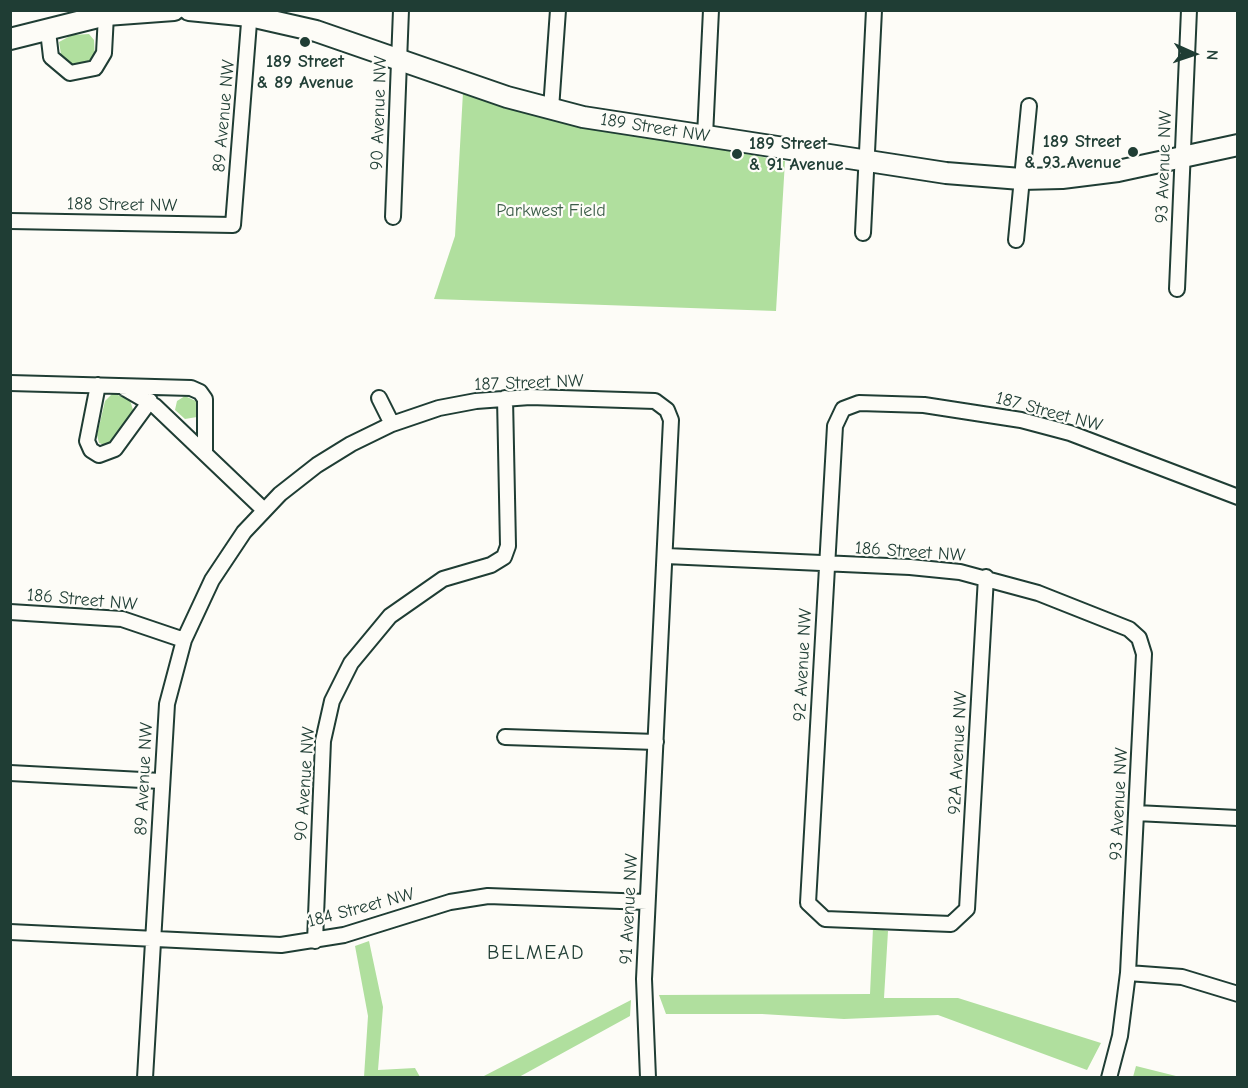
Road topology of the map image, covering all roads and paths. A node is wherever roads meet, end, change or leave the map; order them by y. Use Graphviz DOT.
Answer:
graph roads {
  1 [pos="174,10"];
  2 [pos="189,10"];
  3 [pos="402,10"];
  4 [pos="558,10"];
  5 [pos="711,10"];
  6 [pos="874,10"];
  7 [pos="1189,10"];
  8 [pos="250,13"];
  9 [pos="106,15"];
  10 [pos="48,31"];
  11 [pos="10,39"];
  12 [pos="400,59"];
  13 [pos="1029,106"];
  14 [pos="551,109"];
  15 [pos="705,136"];
  16 [pos="1238,145"];
  17 [pos="1183,157"];
  18 [pos="866,161"];
  19 [pos="1021,179"];
  20 [pos="393,217"];
  21 [pos="10,221"];
  22 [pos="233,225"];
  23 [pos="863,233"];
  24 [pos="1016,240"];
  25 [pos="1177,289"];
  26 [pos="10,383"];
  27 [pos="98,385"];
  28 [pos="119,386"];
  29 [pos="379,398"];
  30 [pos="505,398"];
  31 [pos="150,401"];
  32 [pos="843,409"];
  33 [pos="667,410"];
  34 [pos="392,424"];
  35 [pos="205,453"];
  36 [pos="1238,497"];
  37 [pos="264,510"];
  38 [pos="666,556"];
  39 [pos="827,564"];
  40 [pos="986,577"];
  41 [pos="10,612"];
  42 [pos="1139,638"];
  43 [pos="184,640"];
  44 [pos="505,737"];
  45 [pos="656,742"];
  46 [pos="10,773"];
  47 [pos="161,782"];
  48 [pos="1136,813"];
  49 [pos="1238,818"];
  50 [pos="647,902"];
  51 [pos="951,924"];
  52 [pos="10,932"];
  53 [pos="153,940"];
  54 [pos="315,941"];
  55 [pos="1128,973"];
  56 [pos="1238,994"];
  57 [pos="145,1077"];
  58 [pos="648,1077"];
  59 [pos="1109,1077"];
  1 -- 9 [label="street"];
  2 -- 8 [label="street, 189 Street NW"];
  3 -- 12 [label="street, 90 Avenue NW"];
  4 -- 14 [label="street"];
  5 -- 15 [label="street"];
  6 -- 18 [label="street"];
  7 -- 17 [label="street, 93 Avenue NW"];
  8 -- 12 [label="street, 189 Street NW"];
  8 -- 22 [label="street, 89 Avenue NW"];
  9 -- 10 [label="street"];
  9 -- 10 [label="street"];
  10 -- 11 [label="street"];
  12 -- 14 [label="street, 189 Street NW"];
  12 -- 20 [label="street, 90 Avenue NW"];
  13 -- 19 [label="street"];
  14 -- 15 [label="street, 189 Street NW"];
  15 -- 18 [label="street, 189 Street NW"];
  16 -- 17 [label="street, 189 Street NW"];
  17 -- 19 [label="street, 189 Street NW"];
  17 -- 25 [label="street, 93 Avenue NW"];
  18 -- 19 [label="street, 189 Street NW"];
  18 -- 23 [label="street"];
  19 -- 24 [label="street"];
  21 -- 22 [label="street, 188 Street NW"];
  26 -- 27 [label="street"];
  27 -- 28 [label="street"];
  27 -- 31 [label="street"];
  28 -- 31 [label="street"];
  28 -- 35 [label="street"];
  29 -- 34 [label="street"];
  30 -- 33 [label="street, 187 Street NW"];
  30 -- 34 [label="street, 187 Street NW"];
  30 -- 54 [label="street, 90 Avenue NW"];
  31 -- 35 [label="street"];
  32 -- 36 [label="street, 187 Street NW"];
  32 -- 39 [label="street, 92 Avenue NW"];
  33 -- 38 [label="street, 91 Avenue NW"];
  34 -- 37 [label="street, 187 Street NW"];
  35 -- 37 [label="street"];
  37 -- 43 [label="street, 89 Avenue NW"];
  38 -- 39 [label="street, 186 Street NW"];
  38 -- 45 [label="street, 91 Avenue NW"];
  39 -- 40 [label="street, 186 Street NW"];
  39 -- 51 [label="street, 92 Avenue NW"];
  40 -- 42 [label="street, 186 Street NW"];
  40 -- 51 [label="street, 92A Avenue NW"];
  41 -- 43 [label="street, 186 Street NW"];
  42 -- 48 [label="street, 93 Avenue NW"];
  43 -- 47 [label="street, 89 Avenue NW"];
  44 -- 45 [label="street"];
  45 -- 50 [label="street, 91 Avenue NW"];
  46 -- 47 [label="street"];
  47 -- 53 [label="street, 89 Avenue NW"];
  48 -- 49 [label="street"];
  48 -- 55 [label="street, 93 Avenue NW"];
  50 -- 54 [label="street, 184 Street NW"];
  50 -- 58 [label="street, 91 Avenue NW"];
  52 -- 53 [label="street, 184 Street NW"];
  53 -- 54 [label="street, 184 Street NW"];
  53 -- 57 [label="street, 89 Avenue NW"];
  55 -- 56 [label="street"];
  55 -- 59 [label="street, 93 Avenue NW"];
}
